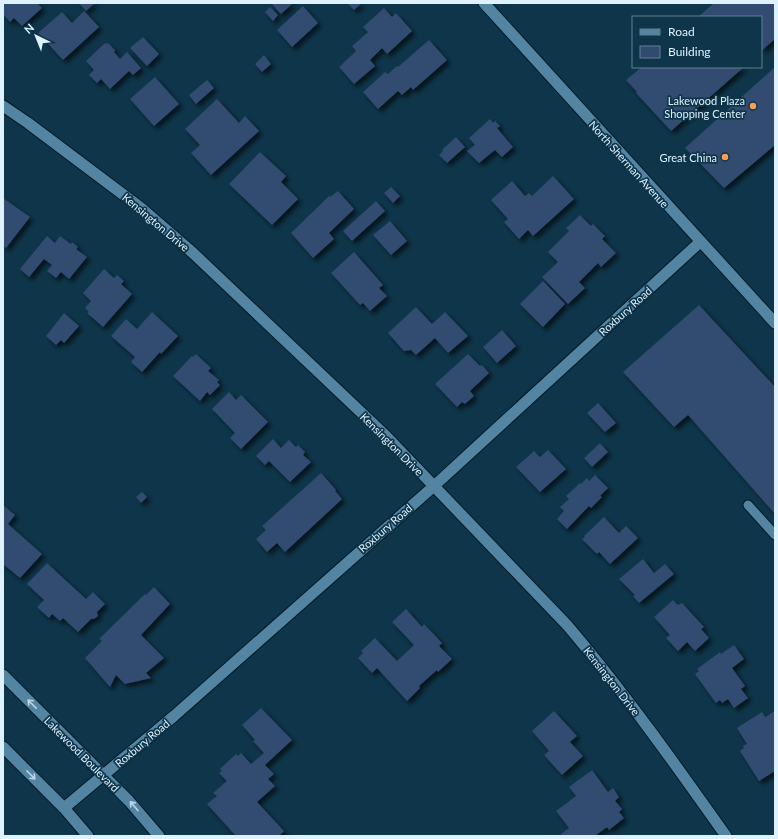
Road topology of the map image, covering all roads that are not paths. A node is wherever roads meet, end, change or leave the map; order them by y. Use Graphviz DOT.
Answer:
graph roads {
  1 [pos="484,3"];
  2 [pos="3,106"];
  3 [pos="700,242"];
  4 [pos="775,323"];
  5 [pos="434,486"];
  6 [pos="748,505"];
  7 [pos="775,535"];
  8 [pos="3,675"];
  9 [pos="3,748"];
  10 [pos="103,775"];
  11 [pos="64,808"];
  12 [pos="88,836"];
  13 [pos="159,836"];
  14 [pos="726,836"];
  1 -- 3 [label="street, North Sherman Avenue"];
  2 -- 5 [label="street, Kensington Drive"];
  3 -- 4 [label="street, North Sherman Avenue"];
  3 -- 5 [label="street, Roxbury Road"];
  5 -- 10 [label="street, Roxbury Road"];
  5 -- 14 [label="street, Kensington Drive"];
  6 -- 7 [label="lane"];
  10 -- 8 [label="street, Lakewood Boulevard, one-way"];
  9 -- 11 [label="street, one-way"];
  10 -- 11 [label="street, Roxbury Road"];
  13 -- 10 [label="street, Lakewood Boulevard, one-way"];
  11 -- 12 [label="street"];
}
